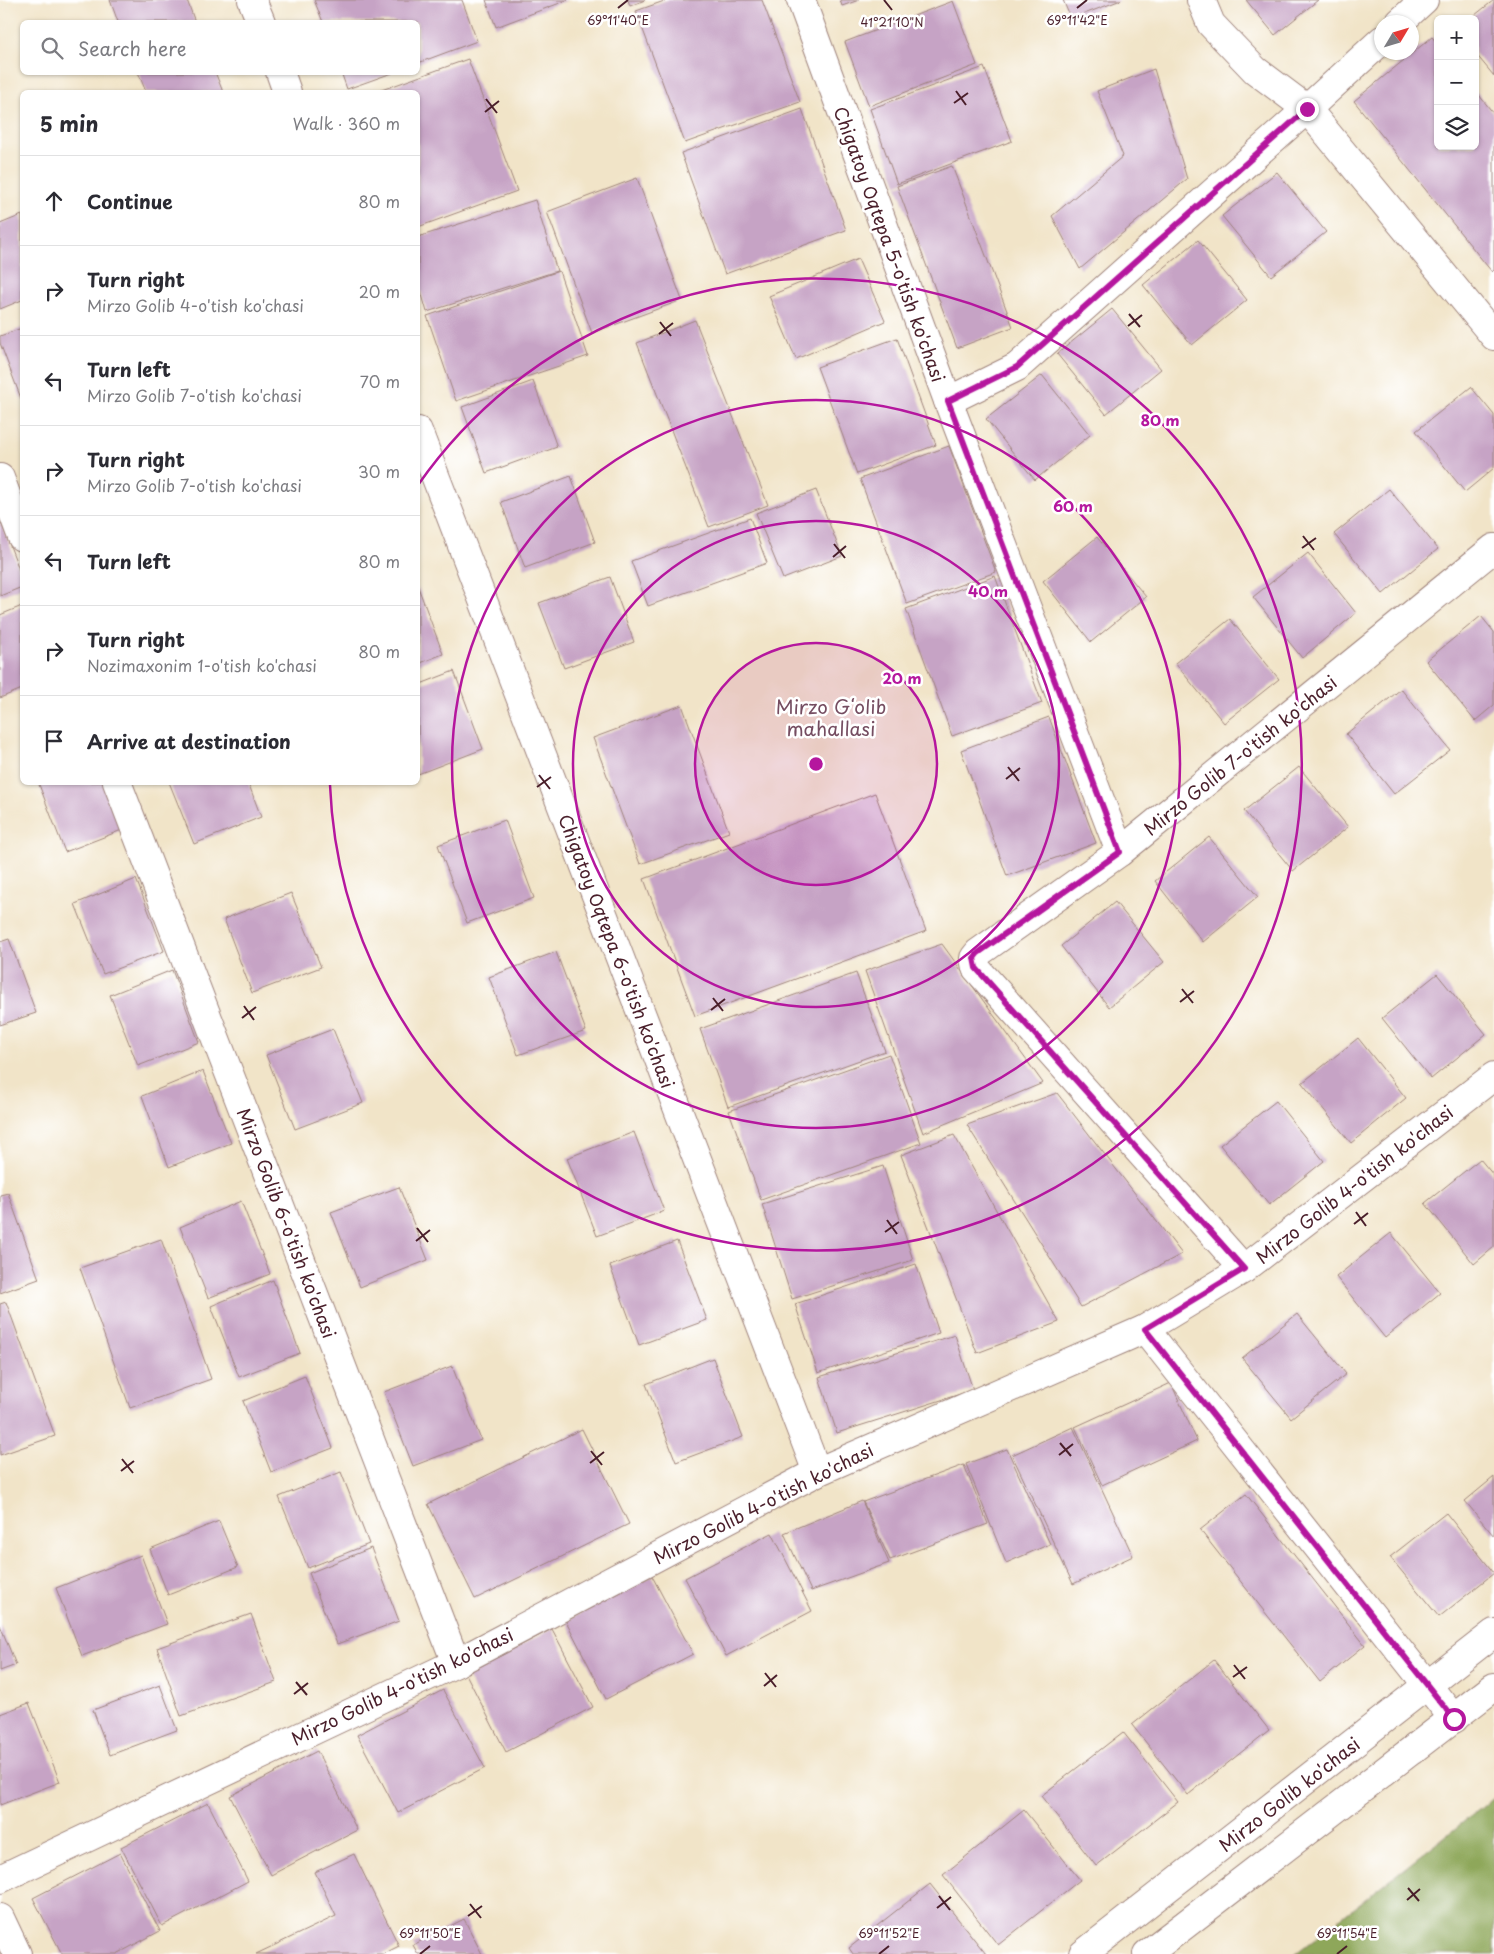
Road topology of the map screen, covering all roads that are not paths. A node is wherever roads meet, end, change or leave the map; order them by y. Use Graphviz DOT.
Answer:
graph roads {
  1 [pos="252,0"];
  2 [pos="801,0"];
  3 [pos="1201,0"];
  4 [pos="1424,0"];
  5 [pos="1408,15"];
  6 [pos="260,20"];
  7 [pos="1374,47"];
  8 [pos="281,75"];
  9 [pos="287,90"];
  10 [pos="1307,109"];
  11 [pos="1494,336"];
  12 [pos="948,401"];
  13 [pos="420,436"];
  14 [pos="0,478"];
  15 [pos="20,532"];
  16 [pos="1494,548"];
  17 [pos="118,785"];
  18 [pos="1120,852"];
  19 [pos="1494,1076"];
  20 [pos="1244,1269"];
  21 [pos="1145,1329"];
  22 [pos="817,1472"];
  23 [pos="1494,1633"];
  24 [pos="456,1663"];
  25 [pos="1428,1685"];
  26 [pos="1494,1687"];
  27 [pos="1454,1719"];
  28 [pos="0,1879"];
  29 [pos="0,1918"];
  30 [pos="16,1954"];
  31 [pos="1083,1954"];
  32 [pos="1147,1954"];
  1 -- 6 [label="street"];
  2 -- 12 [label="street, Chigatoy Oqtepa 5-o'tish ko'chasi"];
  3 -- 10 [label="street"];
  4 -- 5 [label="street"];
  7 -- 10 [label="street"];
  8 -- 9 [label="street"];
  10 -- 11 [label="street"];
  10 -- 12 [label="street"];
  12 -- 18 [label="street, Chigatoy Oqtepa 5-o'tish ko'chasi"];
  13 -- 22 [label="street, Chigatoy Oqtepa 6-o'tish ko'chasi"];
  14 -- 15 [label="street"];
  16 -- 18 [label="street, Mirzo Golib 7-o'tish ko'chasi"];
  17 -- 24 [label="street, Mirzo Golib 6-o'tish ko'chasi"];
  18 -- 20 [label="street, Mirzo Golib 7-o'tish ko'chasi"];
  19 -- 20 [label="street, Mirzo Golib 4-o'tish ko'chasi"];
  20 -- 21 [label="street, Mirzo Golib 4-o'tish ko'chasi"];
  21 -- 22 [label="street, Mirzo Golib 4-o'tish ko'chasi"];
  21 -- 25 [label="street"];
  22 -- 24 [label="street, Mirzo Golib 4-o'tish ko'chasi"];
  23 -- 25 [label="street, Mirzo Golib ko'chasi"];
  24 -- 28 [label="street, Mirzo Golib 4-o'tish ko'chasi"];
  25 -- 27 [label="street"];
  25 -- 31 [label="street, Mirzo Golib ko'chasi"];
  26 -- 27 [label="street"];
  27 -- 32 [label="street"];
  29 -- 30 [label="street"];
}
